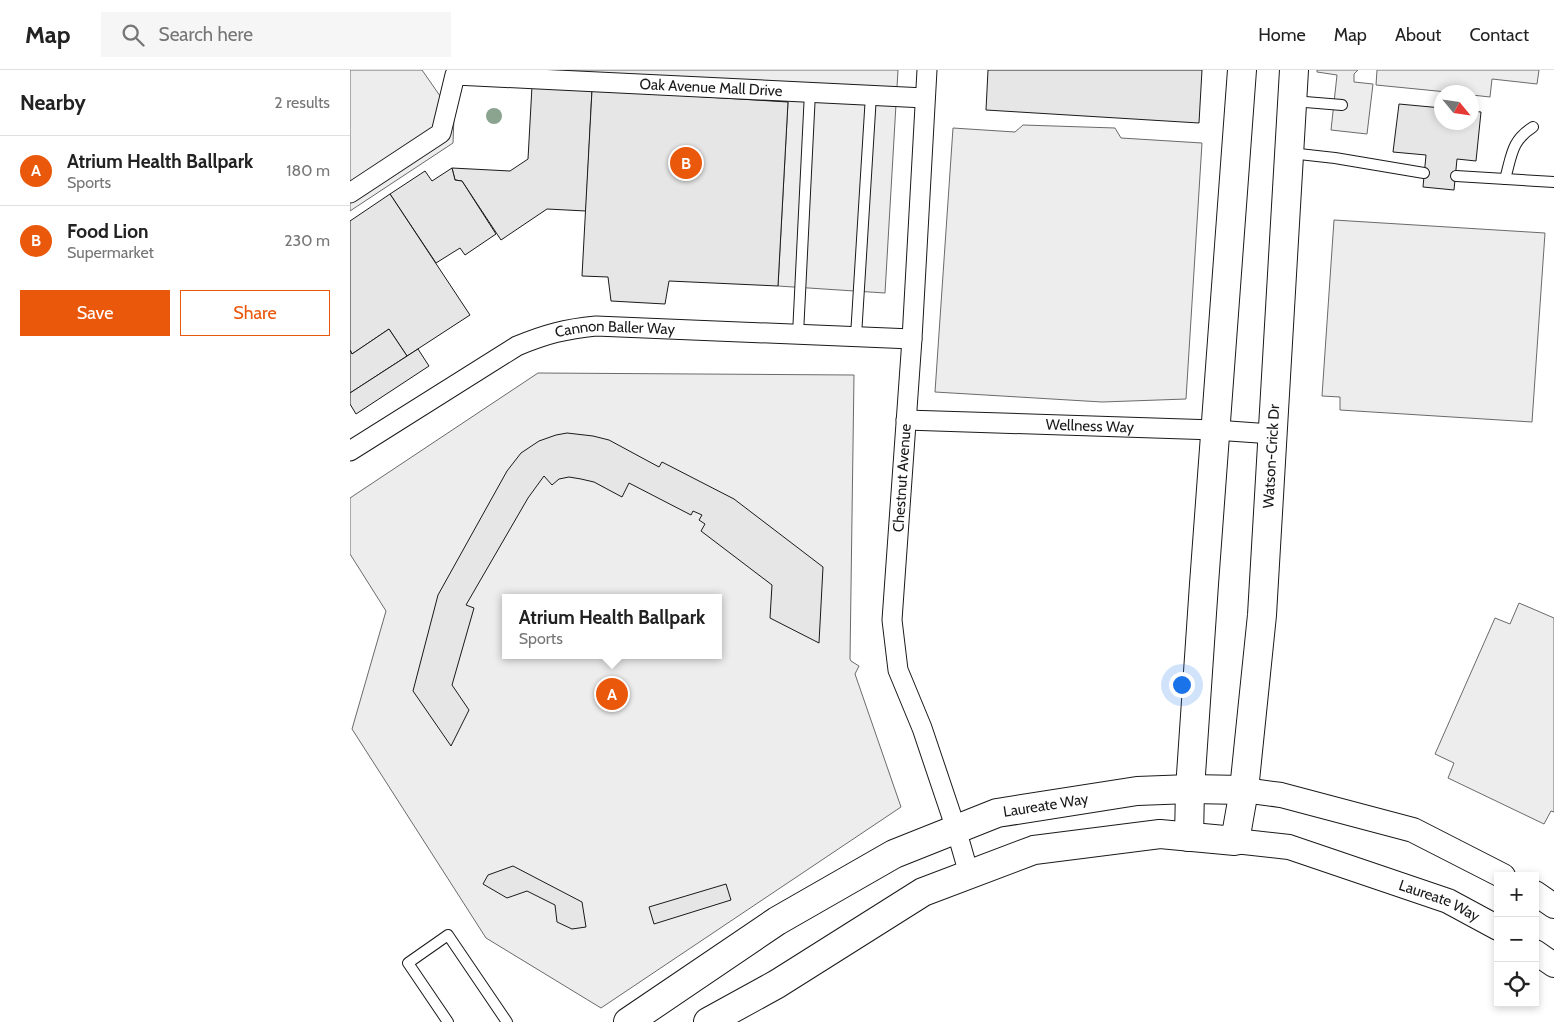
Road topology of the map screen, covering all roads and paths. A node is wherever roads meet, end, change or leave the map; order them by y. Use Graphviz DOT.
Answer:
graph roads {
  1 [pos="927,70"];
  2 [pos="1242,70"];
  3 [pos="1294,70"];
  4 [pos="454,72"];
  5 [pos="810,92"];
  6 [pos="871,95"];
  7 [pos="925,98"];
  8 [pos="1292,101"];
  9 [pos="1342,105"];
  10 [pos="1533,126"];
  11 [pos="1290,153"];
  12 [pos="1424,172"];
  13 [pos="1456,176"];
  14 [pos="1505,179"];
  15 [pos="1554,182"];
  16 [pos="350,193"];
  17 [pos="798,334"];
  18 [pos="856,336"];
  19 [pos="912,339"];
  20 [pos="906,420"];
  21 [pos="1215,430"];
  22 [pos="1272,434"];
  23 [pos="350,451"];
  24 [pos="1190,789"];
  25 [pos="1244,790"];
  26 [pos="956,829"];
  27 [pos="1189,837"];
  28 [pos="1235,841"];
  29 [pos="1495,872"];
  30 [pos="970,874"];
  31 [pos="1539,896"];
  32 [pos="1554,906"];
  33 [pos="1494,926"];
  34 [pos="1539,955"];
  35 [pos="1554,964"];
  36 [pos="448,1022"];
  37 [pos="508,1022"];
  38 [pos="628,1022"];
  39 [pos="708,1022"];
  1 -- 7 [label="street, Chestnut Avenue"];
  2 -- 21 [label="main road"];
  3 -- 8 [label="main road, Watson-Crick Dr"];
  4 -- 5 [label="street, Oak Avenue Mall Drive"];
  4 -- 16 [label="street, Oak Avenue Mall Drive"];
  5 -- 6 [label="street, Oak Avenue Mall Drive"];
  5 -- 17 [label="lane"];
  6 -- 7 [label="street, Oak Avenue Mall Drive"];
  6 -- 18 [label="lane"];
  7 -- 19 [label="street, Chestnut Avenue"];
  8 -- 9 [label="lane"];
  8 -- 11 [label="main road, Watson-Crick Dr"];
  10 -- 14 [label="lane"];
  11 -- 12 [label="lane"];
  11 -- 22 [label="main road, Watson-Crick Dr"];
  13 -- 14 [label="lane"];
  14 -- 15 [label="lane"];
  17 -- 18 [label="street, Cannon Baller Way"];
  17 -- 23 [label="street, Cannon Baller Way"];
  18 -- 19 [label="street, Cannon Baller Way"];
  19 -- 20 [label="street, Chestnut Avenue"];
  20 -- 21 [label="street, Wellness Way"];
  20 -- 26 [label="street, Chestnut Avenue"];
  21 -- 22 [label="street, Wellness Way"];
  21 -- 24 [label="main road"];
  22 -- 25 [label="main road, Watson-Crick Dr"];
  24 -- 25 [label="main road, Laureate Way"];
  24 -- 26 [label="main road, Laureate Way"];
  24 -- 27 [label="main road"];
  25 -- 28 [label="main road, Watson-Crick Dr"];
  25 -- 29 [label="street, Laureate Way"];
  26 -- 30 [label="street, Chestnut Avenue"];
  26 -- 38 [label="main road, Laureate Way"];
  27 -- 28 [label="main road, Laureate Way"];
  27 -- 30 [label="main road, Laureate Way"];
  28 -- 33 [label="street, Laureate Way"];
  30 -- 39 [label="main road, Laureate Way"];
  31 -- 32 [label="street"];
  34 -- 35 [label="street"];
  36 -- 37 [label="lane"];
}
